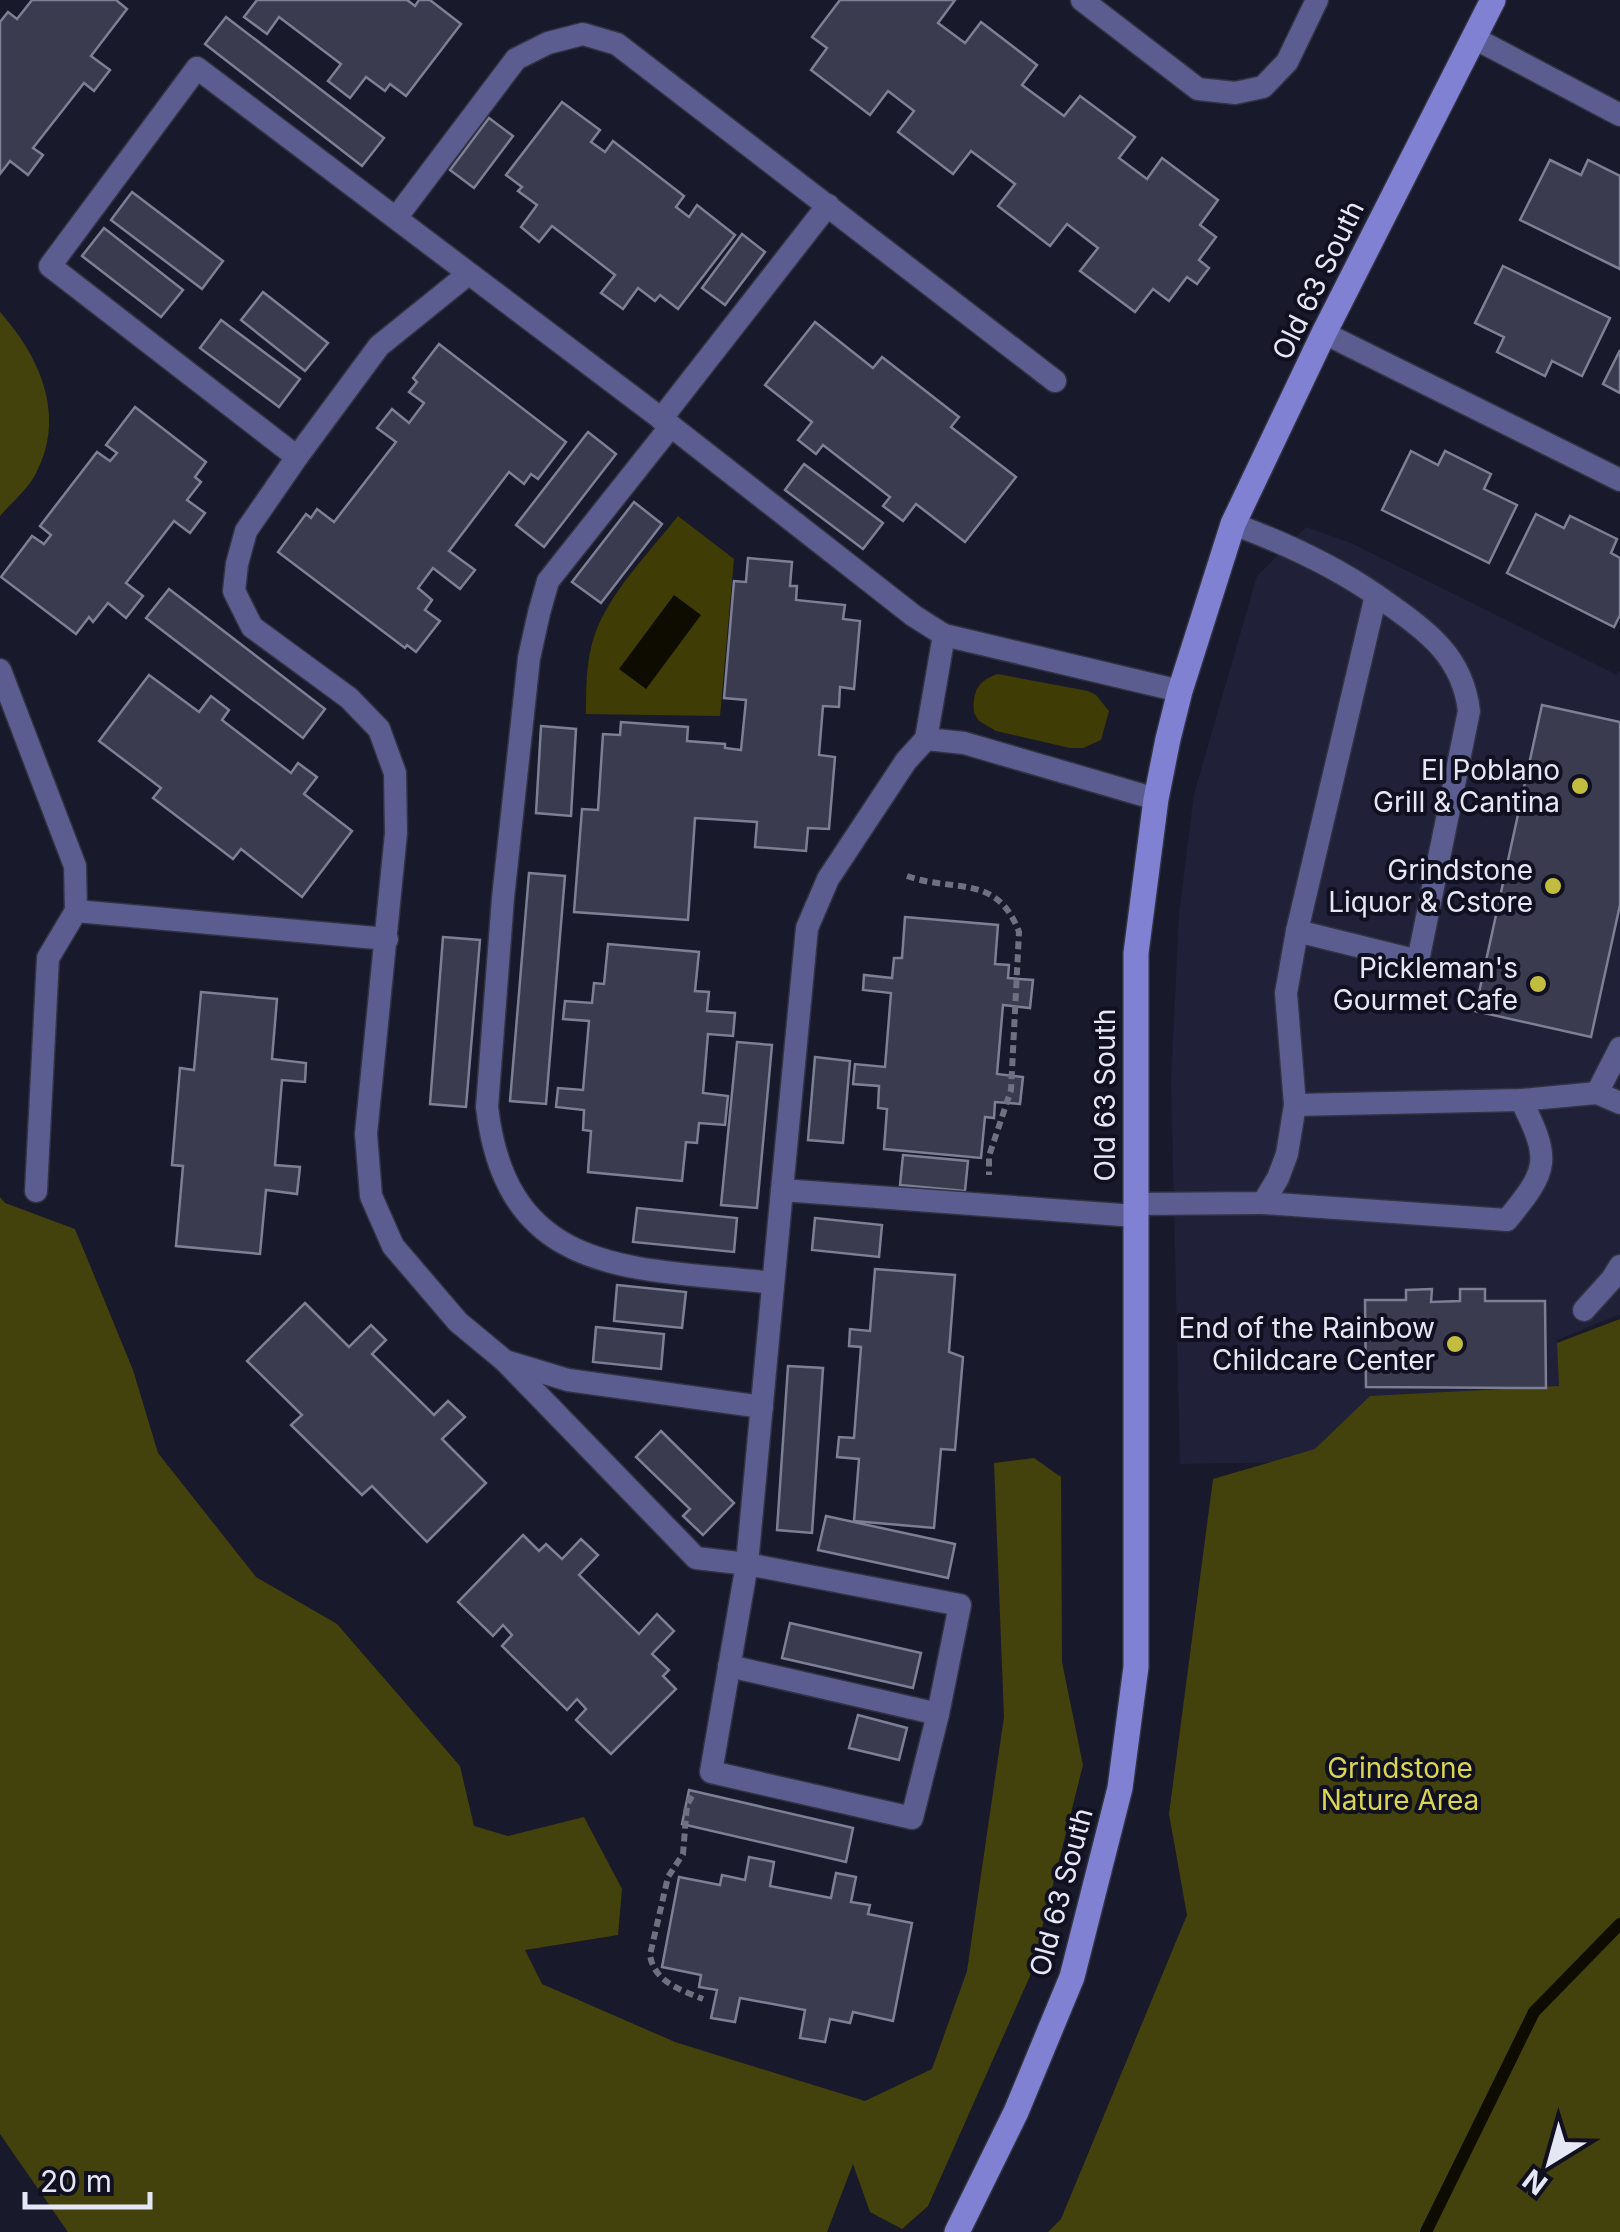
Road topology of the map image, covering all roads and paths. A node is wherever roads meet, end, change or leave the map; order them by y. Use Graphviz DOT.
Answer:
graph roads {
  1 [pos="1082,0"];
  2 [pos="1318,0"];
  3 [pos="1493,0"];
  4 [pos="1474,38"];
  5 [pos="1620,115"];
  6 [pos="828,205"];
  7 [pos="396,218"];
  8 [pos="467,275"];
  9 [pos="1324,332"];
  10 [pos="1055,381"];
  11 [pos="666,423"];
  12 [pos="297,458"];
  13 [pos="1620,480"];
  14 [pos="1234,524"];
  15 [pos="1376,595"];
  16 [pos="944,634"];
  17 [pos="0,670"];
  18 [pos="1180,692"];
  19 [pos="926,739"];
  20 [pos="1156,799"];
  21 [pos="907,876"];
  22 [pos="76,910"];
  23 [pos="1297,932"];
  24 [pos="386,939"];
  25 [pos="1620,1048"];
  26 [pos="1596,1093"];
  27 [pos="1521,1100"];
  28 [pos="1620,1103"];
  29 [pos="1295,1105"];
  30 [pos="36,1190"];
  31 [pos="782,1190"];
  32 [pos="1262,1203"];
  33 [pos="990,1206"];
  34 [pos="1135,1210"];
  35 [pos="1620,1266"];
  36 [pos="773,1283"];
  37 [pos="1584,1310"];
  38 [pos="506,1361"];
  39 [pos="762,1408"];
  40 [pos="747,1564"];
  41 [pos="729,1666"];
  42 [pos="938,1714"];
  43 [pos="711,1772"];
  44 [pos="703,1999"];
  45 [pos="957,2232"];
  1 -- 2 [label="lane"];
  3 -- 4 [label="main road, Old 63 South"];
  4 -- 5 [label="lane"];
  4 -- 9 [label="main road, Old 63 South"];
  6 -- 7 [label="lane"];
  6 -- 10 [label="lane"];
  6 -- 11 [label="lane"];
  7 -- 8 [label="lane"];
  7 -- 12 [label="lane"];
  8 -- 11 [label="lane"];
  8 -- 12 [label="lane"];
  9 -- 13 [label="lane"];
  9 -- 14 [label="main road, Old 63 South"];
  11 -- 16 [label="lane"];
  11 -- 36 [label="lane"];
  12 -- 24 [label="lane"];
  14 -- 15 [label="lane"];
  14 -- 18 [label="main road, Old 63 South"];
  15 -- 23 [label="lane"];
  15 -- 23 [label="lane"];
  16 -- 18 [label="lane"];
  16 -- 19 [label="lane"];
  17 -- 22 [label="lane"];
  18 -- 20 [label="main road, Old 63 South"];
  19 -- 20 [label="lane"];
  19 -- 31 [label="lane"];
  20 -- 34 [label="main road, Old 63 South"];
  21 -- 33 [label="path"];
  22 -- 24 [label="lane"];
  22 -- 30 [label="lane"];
  23 -- 29 [label="lane"];
  24 -- 38 [label="lane"];
  25 -- 26 [label="lane"];
  26 -- 27 [label="lane"];
  26 -- 28 [label="lane"];
  27 -- 29 [label="lane"];
  27 -- 32 [label="lane"];
  29 -- 32 [label="lane"];
  31 -- 33 [label="lane"];
  31 -- 36 [label="lane"];
  32 -- 34 [label="lane"];
  33 -- 34 [label="lane"];
  34 -- 45 [label="main road, Old 63 South"];
  35 -- 37 [label="lane"];
  36 -- 39 [label="lane"];
  38 -- 39 [label="lane"];
  38 -- 40 [label="lane"];
  39 -- 40 [label="lane"];
  40 -- 41 [label="lane"];
  40 -- 42 [label="lane"];
  41 -- 42 [label="lane"];
  41 -- 43 [label="lane"];
  42 -- 43 [label="lane"];
  43 -- 44 [label="path"];
}
